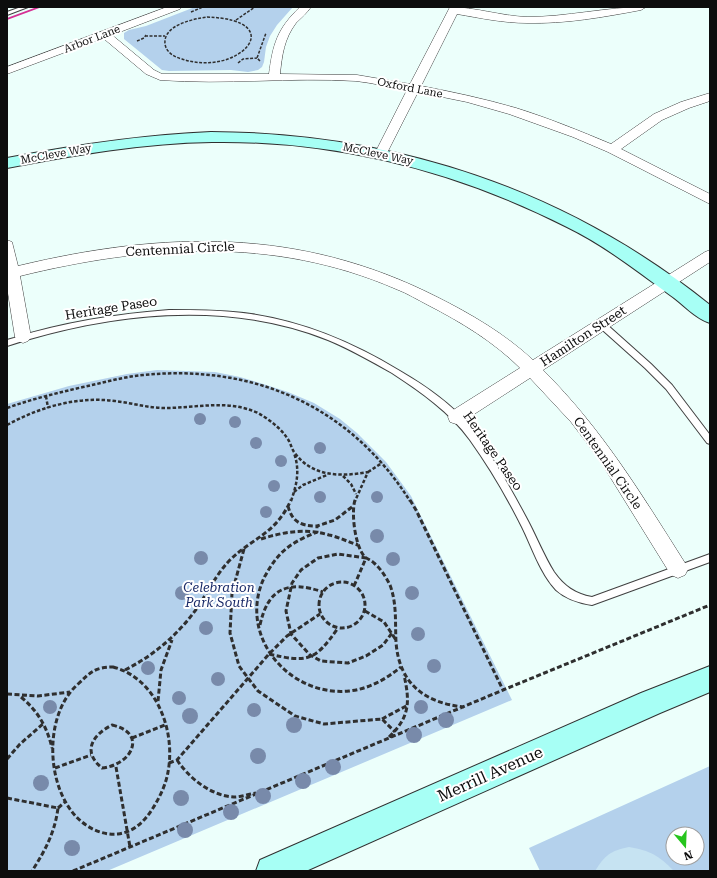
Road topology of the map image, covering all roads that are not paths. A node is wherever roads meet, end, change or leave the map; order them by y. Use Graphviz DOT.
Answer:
graph roads {
  1 [pos="26,7"];
  2 [pos="176,7"];
  3 [pos="306,7"];
  4 [pos="641,7"];
  5 [pos="455,9"];
  6 [pos="7,14"];
  7 [pos="104,34"];
  8 [pos="7,71"];
  9 [pos="274,76"];
  10 [pos="414,88"];
  11 [pos="710,97"];
  12 [pos="612,149"];
  13 [pos="381,153"];
  14 [pos="7,163"];
  15 [pos="710,200"];
  16 [pos="7,245"];
  17 [pos="710,255"];
  18 [pos="10,273"];
  19 [pos="666,283"];
  20 [pos="710,316"];
  21 [pos="601,324"];
  22 [pos="23,337"];
  23 [pos="7,343"];
  24 [pos="532,369"];
  25 [pos="456,417"];
  26 [pos="710,441"];
  27 [pos="710,558"];
  28 [pos="678,569"];
  29 [pos="710,679"];
  30 [pos="271,871"];
  1 -- 6 [label="lane"];
  2 -- 7 [label="street, Arbor Lane"];
  3 -- 9 [label="street"];
  4 -- 5 [label="street"];
  5 -- 10 [label="street"];
  7 -- 8 [label="street, Arbor Lane"];
  7 -- 9 [label="street, Oxford Lane"];
  9 -- 10 [label="street, Oxford Lane"];
  10 -- 12 [label="street, Oxford Lane"];
  10 -- 13 [label="street"];
  11 -- 12 [label="street"];
  12 -- 15 [label="street, Oxford Lane"];
  13 -- 14 [label="street, McCleve Way"];
  13 -- 19 [label="street, McCleve Way"];
  16 -- 18 [label="street"];
  17 -- 19 [label="street, Hamilton Street"];
  18 -- 22 [label="street"];
  18 -- 24 [label="street, Centennial Circle"];
  19 -- 20 [label="street, McCleve Way"];
  19 -- 21 [label="street, Hamilton Street"];
  21 -- 24 [label="street, Hamilton Street"];
  21 -- 26 [label="lane"];
  22 -- 23 [label="lane, Heritage Paseo"];
  22 -- 25 [label="lane, Heritage Paseo"];
  24 -- 25 [label="street, Hamilton Street"];
  24 -- 28 [label="street, Centennial Circle"];
  25 -- 28 [label="lane, Heritage Paseo"];
  27 -- 28 [label="lane, Heritage Paseo"];
  29 -- 30 [label="street, Merrill Avenue"];
}
